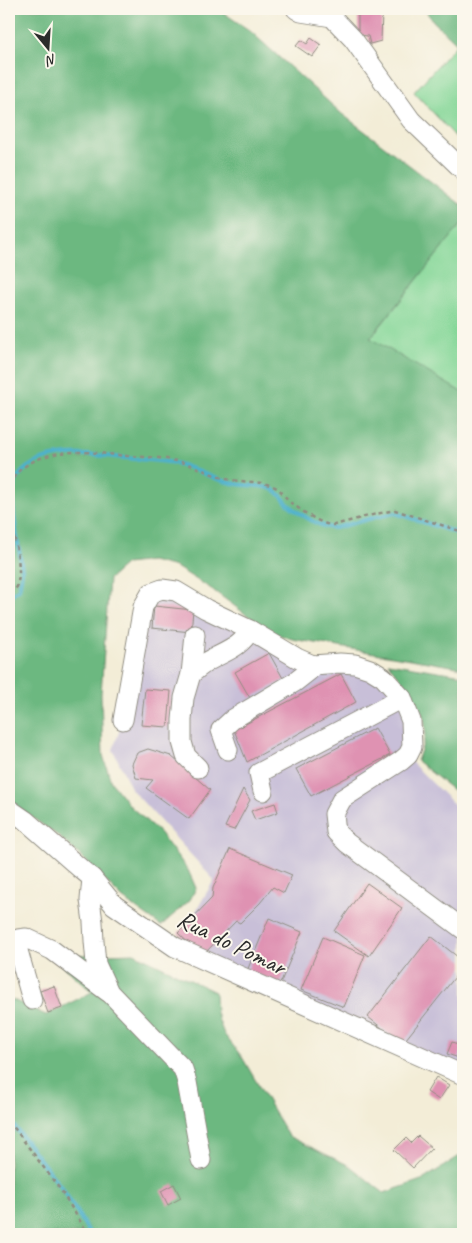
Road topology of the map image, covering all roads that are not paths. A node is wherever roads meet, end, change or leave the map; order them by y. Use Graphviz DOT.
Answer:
graph roads {
  1 [pos="296,9"];
  2 [pos="463,170"];
  3 [pos="250,630"];
  4 [pos="195,635"];
  5 [pos="313,665"];
  6 [pos="191,674"];
  7 [pos="402,698"];
  8 [pos="123,720"];
  9 [pos="228,750"];
  10 [pos="198,768"];
  11 [pos="263,791"];
  12 [pos="9,809"];
  13 [pos="92,878"];
  14 [pos="463,929"];
  15 [pos="109,992"];
  16 [pos="32,1000"];
  17 [pos="463,1075"];
  18 [pos="201,1160"];
  1 -- 2 [label="street"];
  3 -- 5 [label="street"];
  3 -- 6 [label="street"];
  3 -- 8 [label="street"];
  4 -- 6 [label="street"];
  5 -- 7 [label="street"];
  5 -- 9 [label="street"];
  6 -- 10 [label="street"];
  7 -- 11 [label="street"];
  7 -- 14 [label="street"];
  12 -- 13 [label="street, Rua do Pomar"];
  13 -- 15 [label="street"];
  13 -- 17 [label="street, Rua do Pomar"];
  15 -- 16 [label="street"];
  15 -- 18 [label="street"];
}
